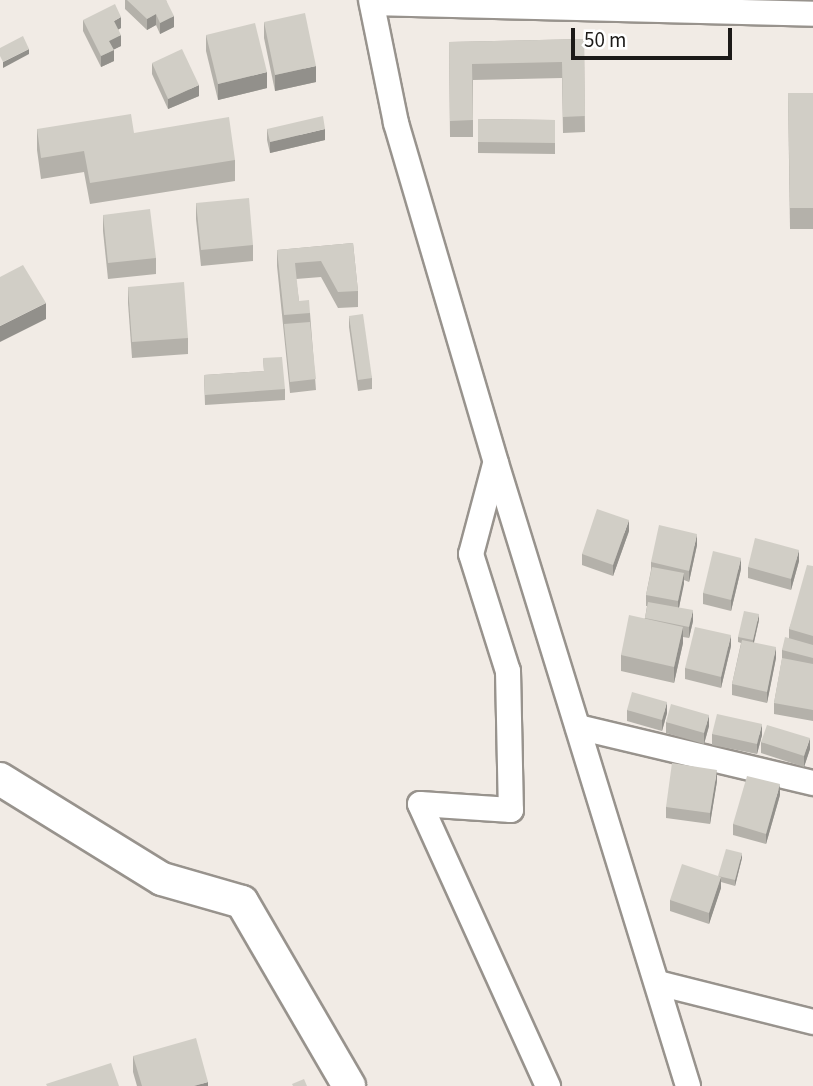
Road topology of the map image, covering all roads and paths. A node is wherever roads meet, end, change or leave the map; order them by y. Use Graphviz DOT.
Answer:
graph roads {
  1 [pos="371,1"];
  2 [pos="813,14"];
  3 [pos="496,463"];
  4 [pos="578,727"];
  5 [pos="0,779"];
  6 [pos="813,783"];
  7 [pos="658,983"];
  8 [pos="813,1022"];
  9 [pos="349,1086"];
  10 [pos="548,1086"];
  11 [pos="688,1086"];
  1 -- 2 [label="street"];
  1 -- 3 [label="street"];
  3 -- 4 [label="street"];
  3 -- 10 [label="street"];
  4 -- 6 [label="street"];
  4 -- 7 [label="street"];
  5 -- 9 [label="street"];
  7 -- 8 [label="street"];
  7 -- 11 [label="street"];
}
